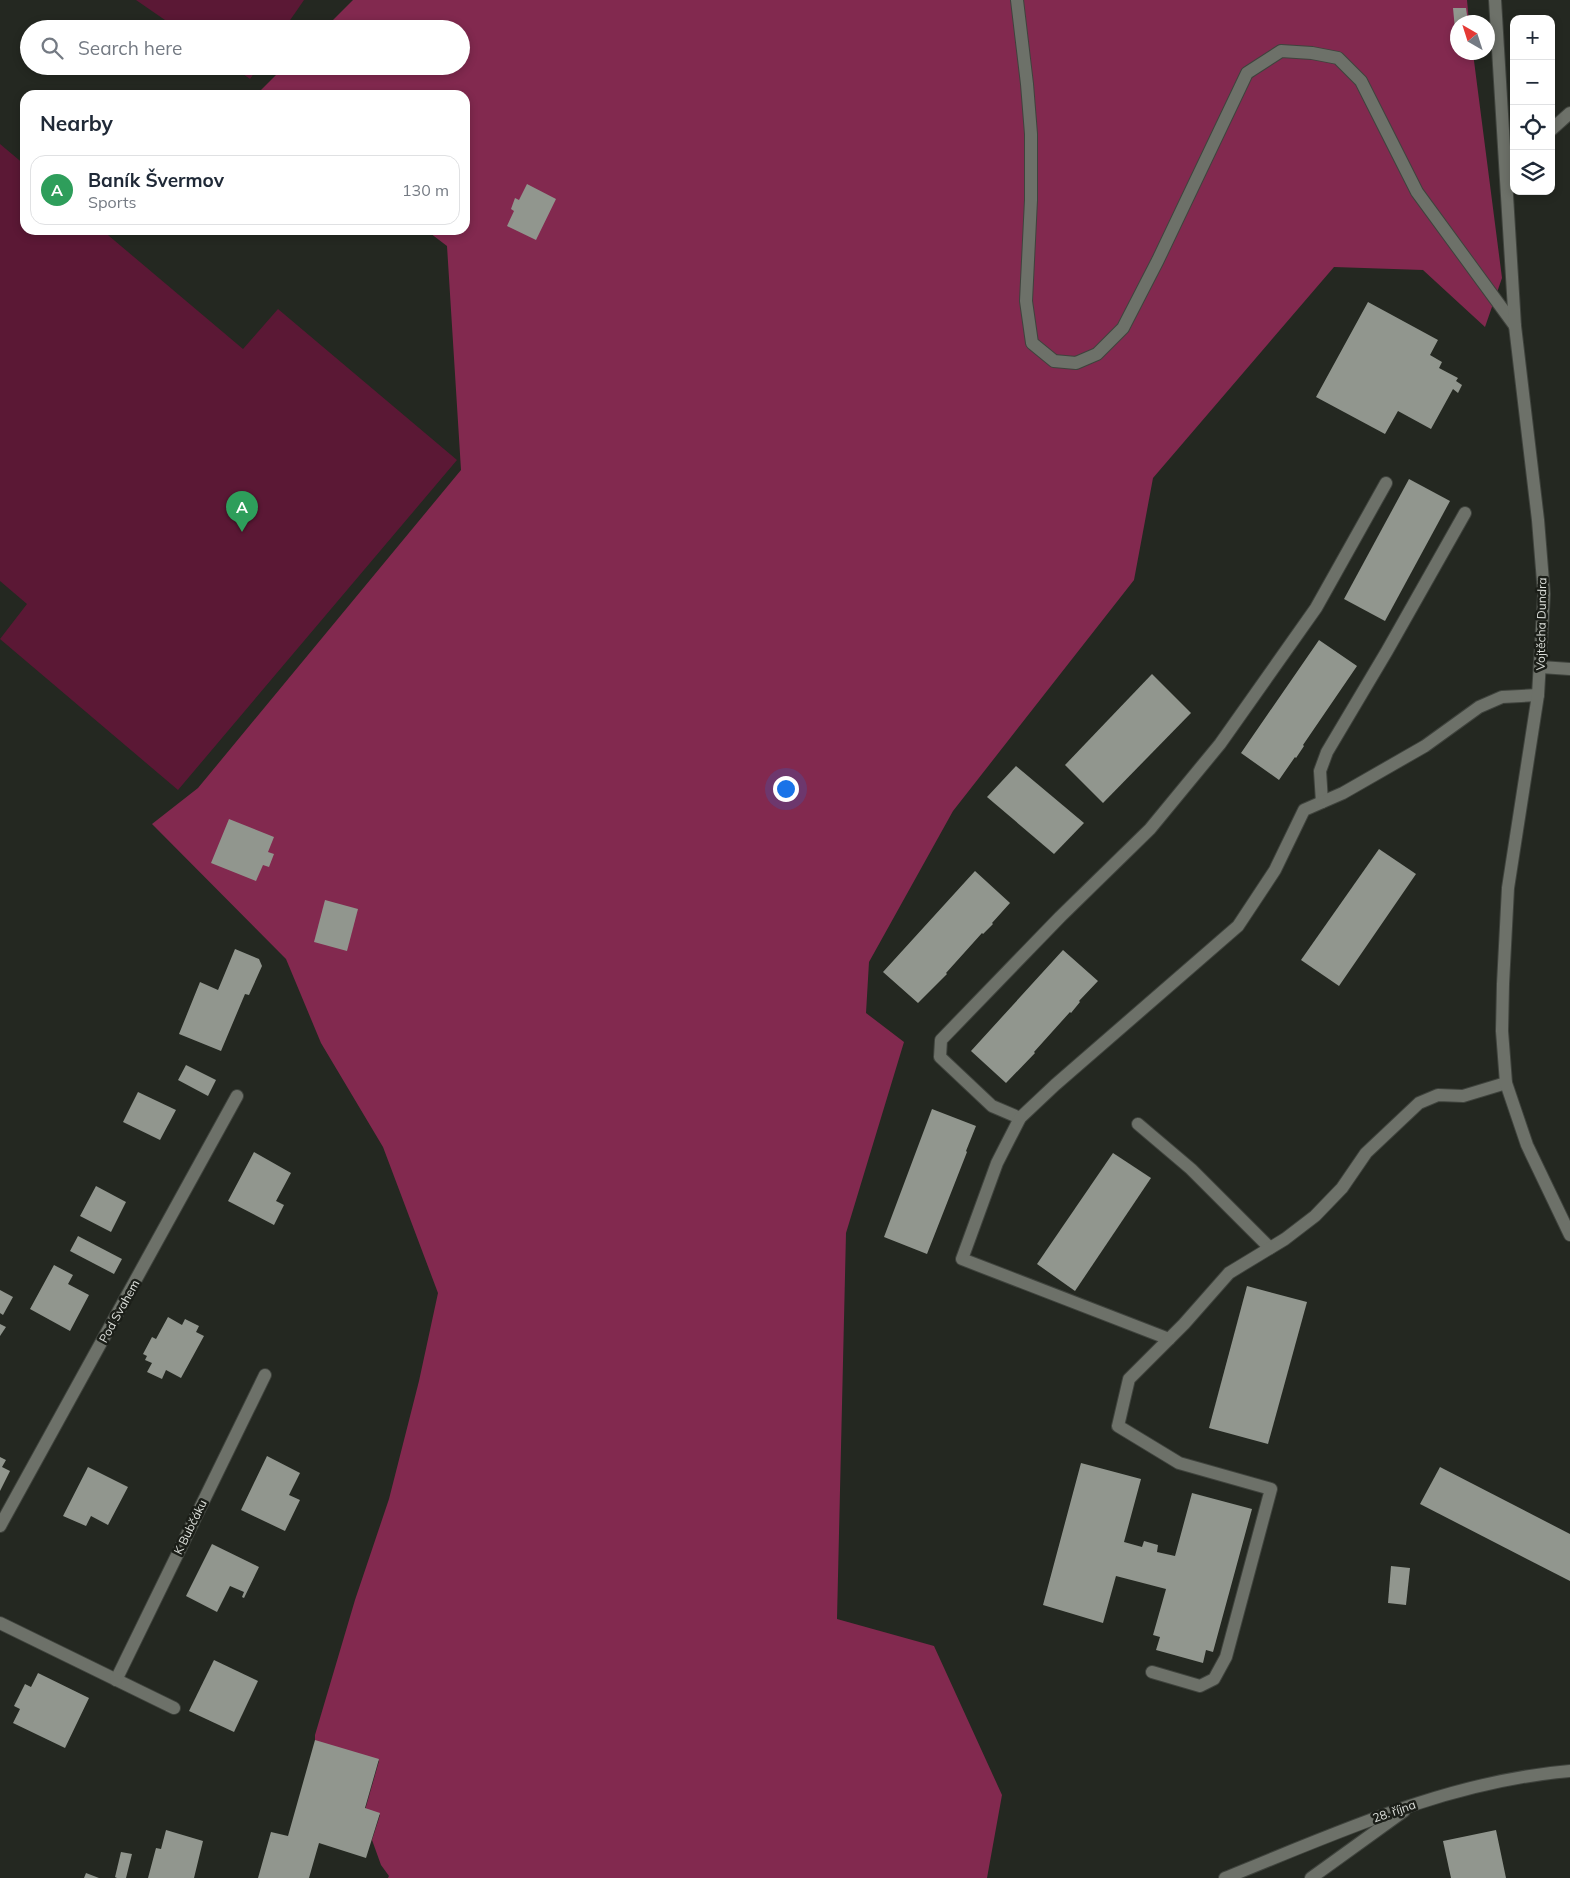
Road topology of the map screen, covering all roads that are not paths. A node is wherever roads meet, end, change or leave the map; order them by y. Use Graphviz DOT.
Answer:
graph roads {
  1 [pos="1017,0"];
  2 [pos="1495,0"];
  3 [pos="1570,112"];
  4 [pos="1555,126"];
  5 [pos="1510,168"];
  6 [pos="1511,195"];
  7 [pos="1515,326"];
  8 [pos="1386,483"];
  9 [pos="1464,513"];
  10 [pos="1541,667"];
  11 [pos="1570,669"];
  12 [pos="1538,695"];
  13 [pos="1322,802"];
  14 [pos="1506,1083"];
  15 [pos="237,1096"];
  16 [pos="1020,1118"];
  17 [pos="1138,1124"];
  18 [pos="1570,1235"];
  19 [pos="1270,1248"];
  20 [pos="1169,1339"];
  21 [pos="265,1375"];
  22 [pos="0,1526"];
  23 [pos="0,1624"];
  24 [pos="1152,1672"];
  25 [pos="116,1680"];
  26 [pos="174,1708"];
  27 [pos="1570,1771"];
  28 [pos="1414,1804"];
  29 [pos="1225,1878"];
  30 [pos="1311,1878"];
  1 -- 7 [label="street"];
  2 -- 5 [label="street, Vojtěcha Dundra"];
  3 -- 4 [label="street"];
  6 -- 7 [label="street, Vojtěcha Dundra"];
  7 -- 10 [label="street, Vojtěcha Dundra"];
  8 -- 16 [label="street"];
  9 -- 13 [label="street"];
  10 -- 11 [label="street"];
  10 -- 12 [label="street, Vojtěcha Dundra"];
  12 -- 13 [label="street"];
  12 -- 14 [label="street, Vojtěcha Dundra"];
  13 -- 16 [label="street"];
  14 -- 18 [label="street, Vojtěcha Dundra"];
  14 -- 19 [label="street"];
  15 -- 22 [label="street, Pod Svahem"];
  16 -- 20 [label="street"];
  17 -- 19 [label="street"];
  19 -- 20 [label="street"];
  20 -- 24 [label="street"];
  21 -- 25 [label="street, K Bubčáku"];
  23 -- 25 [label="street"];
  25 -- 26 [label="street"];
  27 -- 28 [label="street, 28. října"];
  28 -- 29 [label="street, 28. října"];
  28 -- 30 [label="street"];
}
